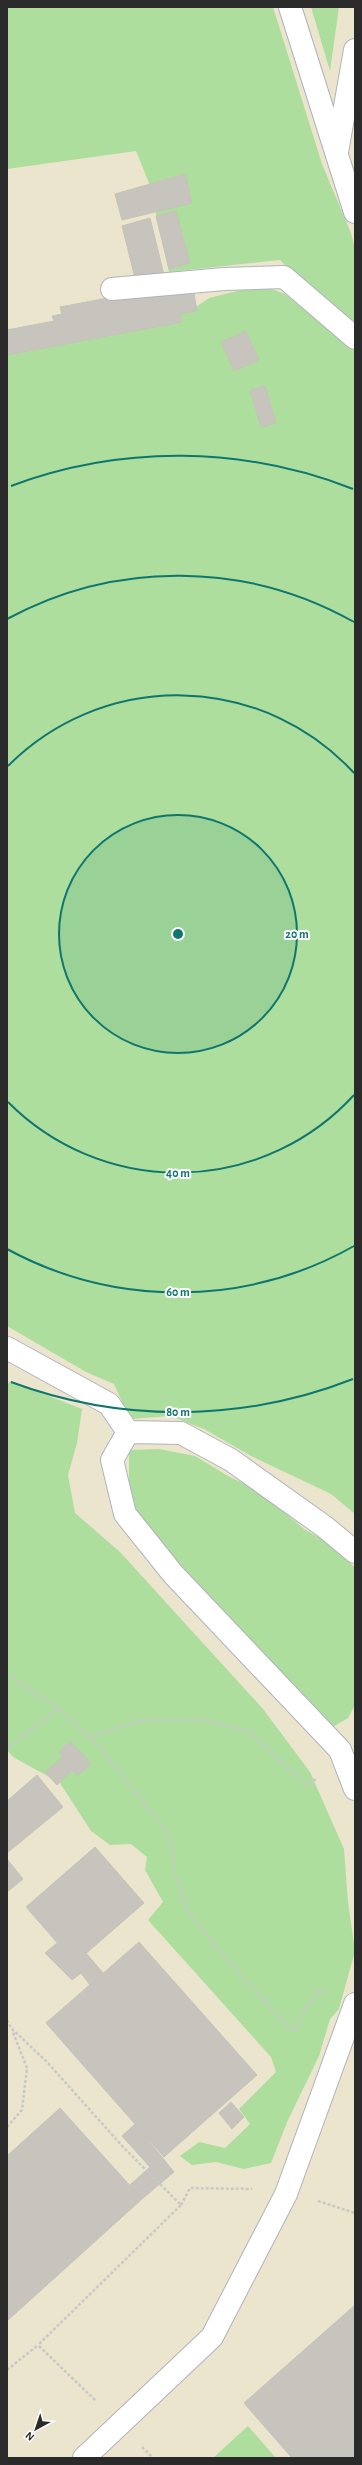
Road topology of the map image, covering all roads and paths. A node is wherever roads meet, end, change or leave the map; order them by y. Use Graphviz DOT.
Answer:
graph roads {
  1 [pos="290,7"];
  2 [pos="355,50"];
  3 [pos="337,155"];
  4 [pos="355,212"];
  5 [pos="112,289"];
  6 [pos="355,338"];
  7 [pos="7,1348"];
  8 [pos="128,1432"];
  9 [pos="355,1552"];
  10 [pos="7,1674"];
  11 [pos="59,1709"];
  12 [pos="90,1737"];
  13 [pos="7,1748"];
  14 [pos="340,1750"];
  15 [pos="355,1789"];
  16 [pos="333,1994"];
  17 [pos="355,2004"];
  18 [pos="7,2020"];
  19 [pos="11,2028"];
  20 [pos="7,2127"];
  21 [pos="39,2346"];
  22 [pos="7,2370"];
  23 [pos="120,2424"];
  24 [pos="84,2458"];
  1 -- 3 [label="lane"];
  2 -- 3 [label="lane"];
  3 -- 4 [label="lane"];
  5 -- 6 [label="lane"];
  7 -- 8 [label="lane"];
  8 -- 9 [label="lane"];
  8 -- 14 [label="lane"];
  10 -- 11 [label="path"];
  11 -- 12 [label="path"];
  11 -- 13 [label="path"];
  12 -- 14 [label="path"];
  12 -- 16 [label="path"];
  14 -- 15 [label="lane"];
  17 -- 23 [label="lane"];
  18 -- 19 [label="path"];
  19 -- 20 [label="path"];
  19 -- 21 [label="path"];
  21 -- 22 [label="path"];
  21 -- 23 [label="path"];
  23 -- 24 [label="lane"];
}
